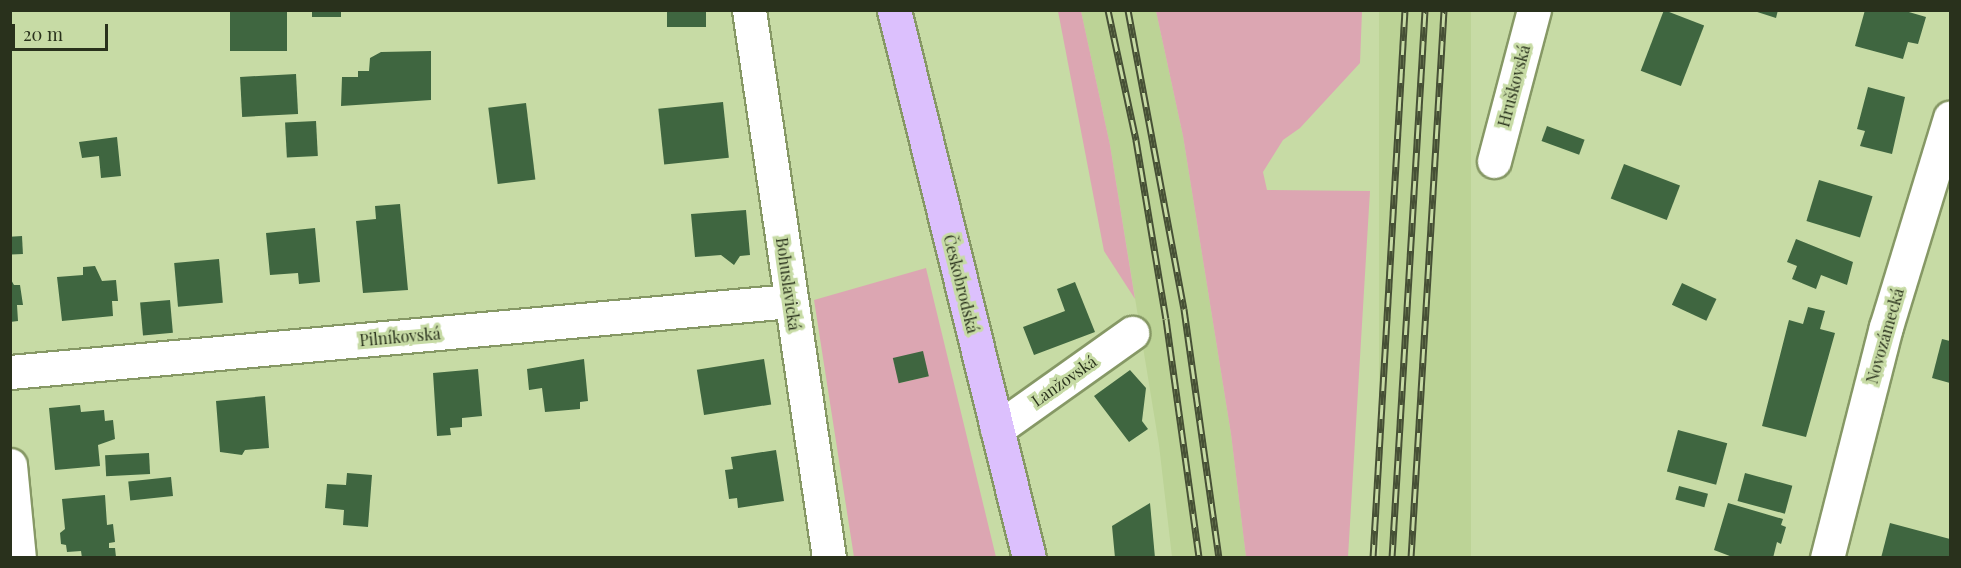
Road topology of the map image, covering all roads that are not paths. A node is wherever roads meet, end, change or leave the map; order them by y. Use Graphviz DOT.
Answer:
graph roads {
  1 [pos="749,10"];
  2 [pos="894,10"];
  3 [pos="1534,10"];
  4 [pos="1950,117"];
  5 [pos="1494,161"];
  6 [pos="790,301"];
  7 [pos="1132,333"];
  8 [pos="10,372"];
  9 [pos="997,429"];
  10 [pos="10,465"];
  11 [pos="19,558"];
  12 [pos="829,558"];
  13 [pos="1029,558"];
  14 [pos="1827,558"];
  1 -- 6 [label="street, Bohuslavická"];
  2 -- 9 [label="main road, Českobrodská"];
  3 -- 5 [label="street, Hruškovská"];
  4 -- 14 [label="street, Novozámecká"];
  6 -- 8 [label="street, Pilníkovská"];
  6 -- 12 [label="street, Bohuslavická"];
  7 -- 9 [label="street, Lanžovská"];
  9 -- 13 [label="main road, Českobrodská"];
  10 -- 11 [label="street"];
}
